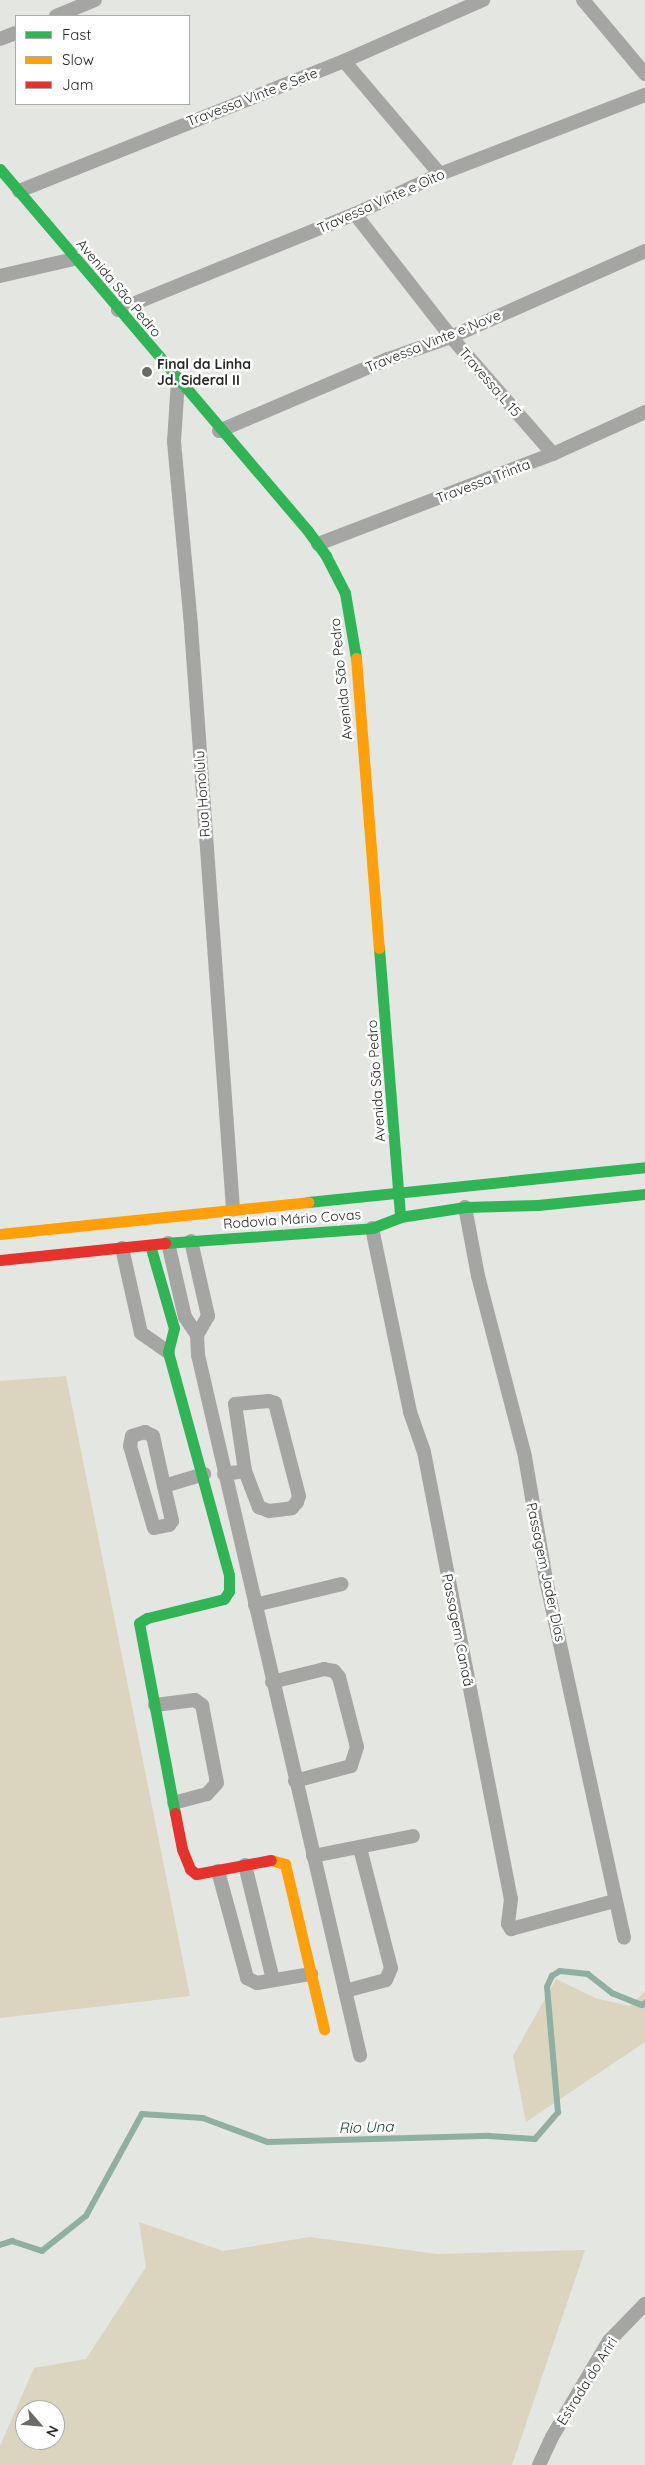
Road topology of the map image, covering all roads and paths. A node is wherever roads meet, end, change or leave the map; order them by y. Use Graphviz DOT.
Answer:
graph roads {
  1 [pos="95,0"];
  2 [pos="483,0"];
  3 [pos="583,0"];
  4 [pos="58,15"];
  5 [pos="15,32"];
  6 [pos="0,39"];
  7 [pos="344,61"];
  8 [pos="645,74"];
  9 [pos="645,95"];
  10 [pos="0,169"];
  11 [pos="440,174"];
  12 [pos="19,191"];
  13 [pos="355,214"];
  14 [pos="645,251"];
  15 [pos="74,258"];
  16 [pos="0,276"];
  17 [pos="118,310"];
  18 [pos="451,337"];
  19 [pos="178,380"];
  20 [pos="645,412"];
  21 [pos="220,431"];
  22 [pos="553,454"];
  23 [pos="318,544"];
  24 [pos="645,1167"];
  25 [pos="398,1192"];
  26 [pos="645,1194"];
  27 [pos="465,1207"];
  28 [pos="232,1209"];
  29 [pos="400,1217"];
  30 [pos="372,1228"];
  31 [pos="0,1234"];
  32 [pos="191,1241"];
  33 [pos="168,1242"];
  34 [pos="150,1245"];
  35 [pos="122,1248"];
  36 [pos="0,1260"];
  37 [pos="197,1335"];
  38 [pos="168,1352"];
  39 [pos="245,1471"];
  40 [pos="204,1474"];
  41 [pos="224,1474"];
  42 [pos="164,1486"];
  43 [pos="342,1584"];
  44 [pos="255,1605"];
  45 [pos="272,1682"];
  46 [pos="155,1705"];
  47 [pos="295,1781"];
  48 [pos="174,1802"];
  49 [pos="413,1836"];
  50 [pos="360,1848"];
  51 [pos="313,1856"];
  52 [pos="245,1865"];
  53 [pos="218,1872"];
  54 [pos="615,1901"];
  55 [pos="624,1938"];
  56 [pos="311,1974"];
  57 [pos="273,1980"];
  58 [pos="345,1991"];
  59 [pos="324,2030"];
  60 [pos="360,2055"];
  61 [pos="645,2304"];
  62 [pos="539,2465"];
  1 -- 4 [label="street"];
  2 -- 7 [label="street, Travessa Vinte e Sete"];
  3 -- 8 [label="street"];
  5 -- 6 [label="street"];
  7 -- 11 [label="street"];
  7 -- 12 [label="street, Travessa Vinte e Sete"];
  9 -- 11 [label="street, Travessa Vinte e Oito"];
  10 -- 12 [label="main road, Avenida São Pedro"];
  11 -- 13 [label="street, Travessa Vinte e Oito"];
  12 -- 15 [label="main road, Avenida São Pedro"];
  13 -- 17 [label="street, Travessa Vinte e Oito"];
  13 -- 18 [label="street, Travessa L 15"];
  14 -- 18 [label="street, Travessa Vinte e Nove"];
  15 -- 16 [label="street"];
  15 -- 17 [label="main road, Avenida São Pedro"];
  17 -- 19 [label="main road, Avenida São Pedro"];
  18 -- 21 [label="street, Travessa Vinte e Nove"];
  18 -- 22 [label="street, Travessa L 15"];
  19 -- 21 [label="main road, Avenida São Pedro"];
  19 -- 28 [label="street, Rua Honolulu"];
  20 -- 22 [label="street, Travessa Trinta"];
  21 -- 23 [label="main road, Avenida São Pedro"];
  22 -- 23 [label="street, Travessa Trinta"];
  23 -- 25 [label="main road, Avenida São Pedro"];
  24 -- 25 [label="main road, Rodovia Mário Covas"];
  25 -- 28 [label="main road, Rodovia Mário Covas"];
  25 -- 29 [label="main road, Avenida São Pedro"];
  26 -- 27 [label="main road, Rodovia Mário Covas"];
  27 -- 29 [label="main road, Rodovia Mário Covas"];
  27 -- 54 [label="street, Passagem Jader Dias"];
  28 -- 31 [label="main road, Rodovia Mário Covas"];
  29 -- 30 [label="main road, Rodovia Mário Covas"];
  30 -- 32 [label="main road, Rodovia Mário Covas"];
  30 -- 54 [label="street, Passagem Canaã"];
  32 -- 33 [label="main road, Rodovia Mário Covas"];
  32 -- 37 [label="street"];
  33 -- 34 [label="main road, Rodovia Mário Covas"];
  33 -- 37 [label="street"];
  34 -- 35 [label="main road, Rodovia Mário Covas"];
  34 -- 38 [label="main road"];
  35 -- 36 [label="main road, Rodovia Mário Covas"];
  35 -- 38 [label="street"];
  37 -- 41 [label="street"];
  38 -- 40 [label="main road"];
  39 -- 39 [label="street"];
  39 -- 41 [label="street"];
  40 -- 42 [label="street"];
  40 -- 46 [label="main road"];
  41 -- 44 [label="street"];
  42 -- 42 [label="street"];
  43 -- 44 [label="street"];
  44 -- 45 [label="street"];
  45 -- 47 [label="street"];
  45 -- 47 [label="street"];
  46 -- 48 [label="main road"];
  46 -- 48 [label="street"];
  47 -- 51 [label="street"];
  48 -- 53 [label="main road"];
  49 -- 50 [label="street"];
  50 -- 51 [label="street"];
  50 -- 58 [label="street"];
  51 -- 58 [label="street"];
  52 -- 53 [label="main road"];
  52 -- 56 [label="main road"];
  52 -- 57 [label="street"];
  53 -- 57 [label="street"];
  54 -- 55 [label="street, Passagem Jader Dias"];
  56 -- 57 [label="street"];
  56 -- 59 [label="main road"];
  58 -- 60 [label="street"];
  61 -- 62 [label="street, Estrada do Ariri"];
}
